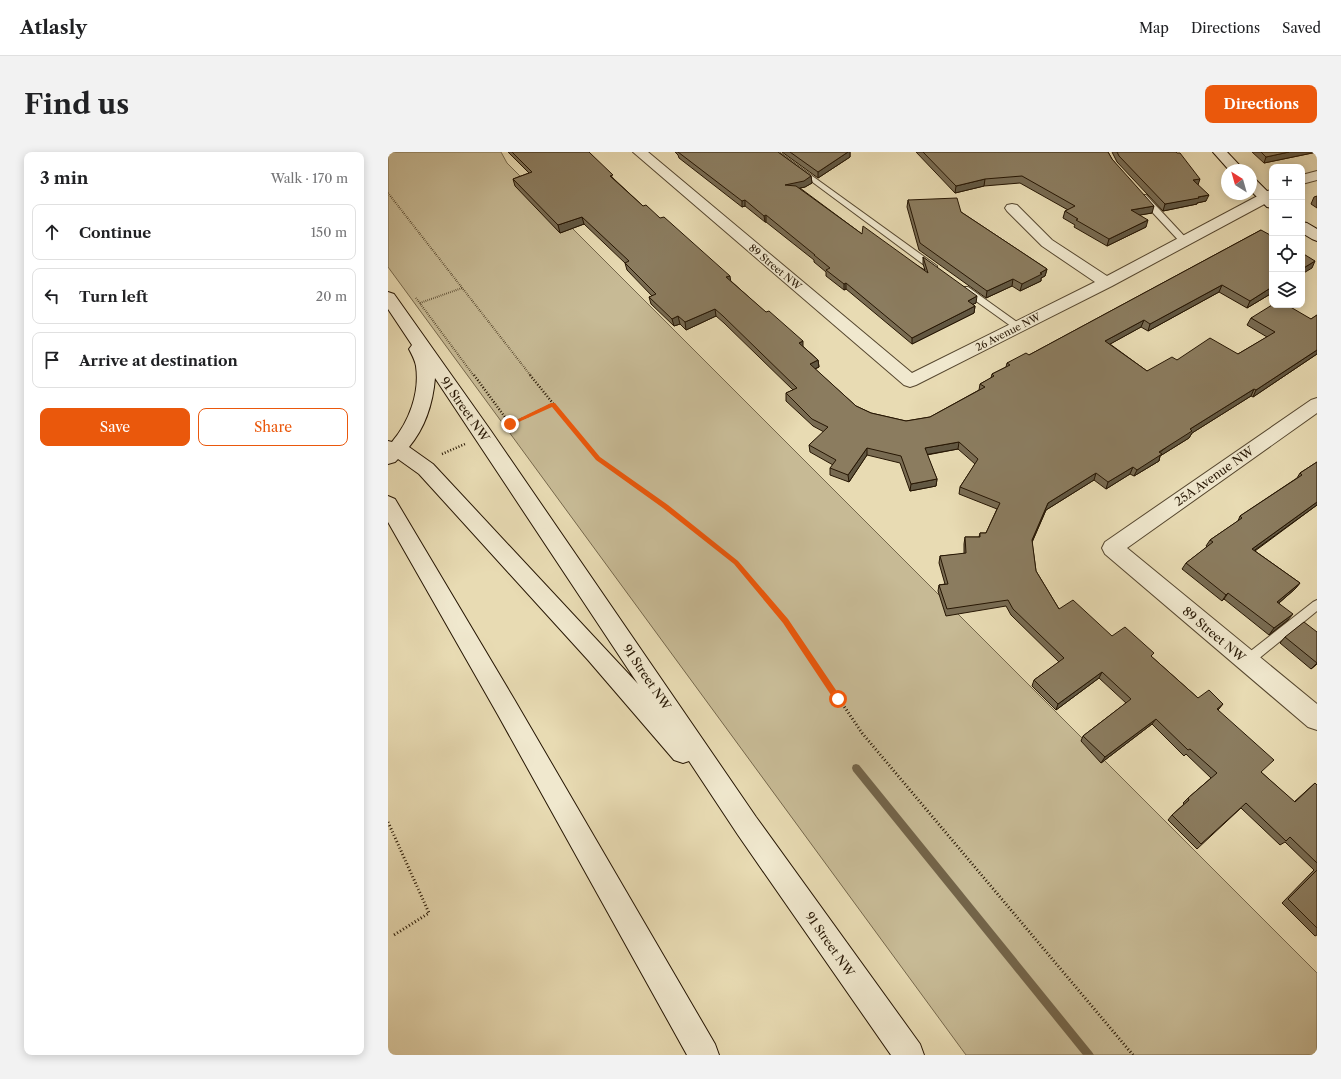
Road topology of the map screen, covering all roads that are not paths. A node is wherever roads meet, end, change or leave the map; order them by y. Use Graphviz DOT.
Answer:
graph roads {
  1 [pos="640,152"];
  2 [pos="775,152"];
  3 [pos="1220,152"];
  4 [pos="1231,164"];
  5 [pos="1317,175"];
  6 [pos="1305,179"];
  7 [pos="1257,188"];
  8 [pos="1139,193"];
  9 [pos="1269,197"];
  10 [pos="1269,198"];
  11 [pos="1012,208"];
  12 [pos="1305,228"];
  13 [pos="1317,236"];
  14 [pos="1184,241"];
  15 [pos="944,274"];
  16 [pos="956,283"];
  17 [pos="1106,283"];
  18 [pos="401,303"];
  19 [pos="1018,327"];
  20 [pos="910,381"];
  21 [pos="1317,404"];
  22 [pos="391,451"];
  23 [pos="388,504"];
  24 [pos="1112,548"];
  25 [pos="1317,605"];
  26 [pos="1247,661"];
  27 [pos="1317,719"];
  28 [pos="747,826"];
  29 [pos="704,1055"];
  30 [pos="909,1055"];
  1 -- 20 [label="main road, 89 Street NW"];
  2 -- 15 [label="lane"];
  3 -- 4 [label="main road"];
  5 -- 6 [label="main road"];
  7 -- 9 [label="main road"];
  8 -- 14 [label="lane"];
  10 -- 14 [label="main road, 26 Avenue NW"];
  11 -- 17 [label="main road"];
  12 -- 13 [label="main road"];
  14 -- 17 [label="main road, 26 Avenue NW"];
  16 -- 19 [label="lane"];
  17 -- 19 [label="main road, 26 Avenue NW"];
  18 -- 22 [label="main road"];
  18 -- 28 [label="main road, 91 Street NW"];
  19 -- 20 [label="main road, 26 Avenue NW"];
  21 -- 24 [label="main road, 25A Avenue NW"];
  22 -- 28 [label="main road"];
  23 -- 29 [label="main road"];
  24 -- 26 [label="main road, 89 Street NW"];
  25 -- 26 [label="lane"];
  26 -- 27 [label="main road, 89 Street NW"];
  28 -- 30 [label="main road, 91 Street NW"];
}
